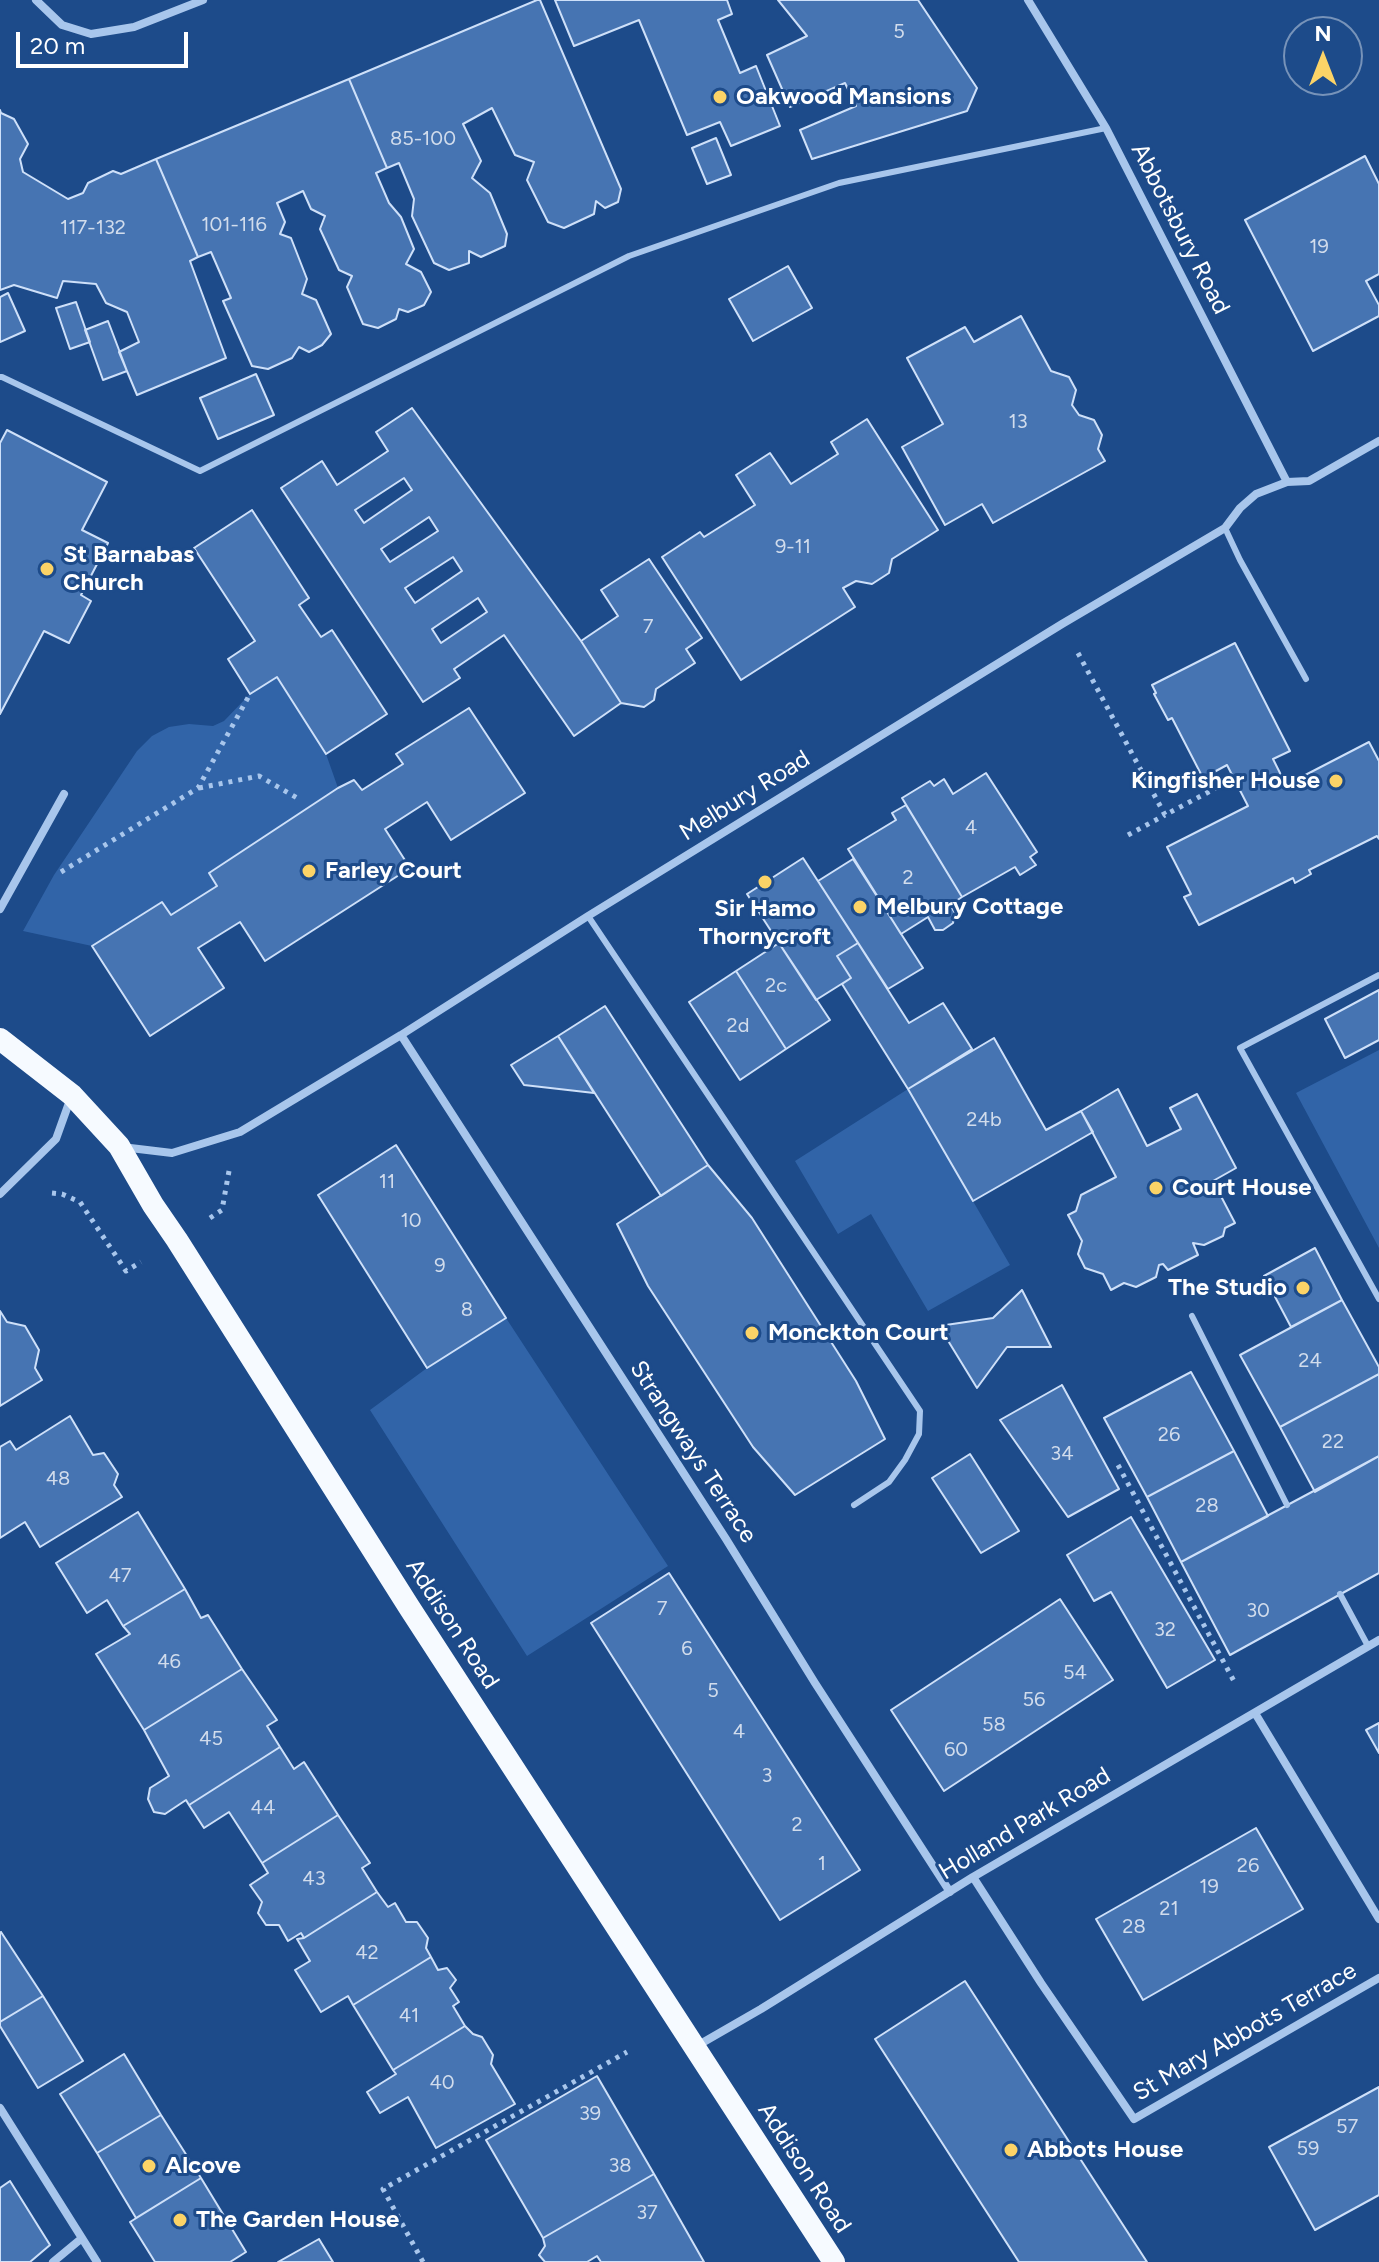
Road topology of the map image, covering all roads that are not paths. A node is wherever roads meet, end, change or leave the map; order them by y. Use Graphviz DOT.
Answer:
graph roads {
  1 [pos="36,0"];
  2 [pos="203,0"];
  3 [pos="1028,0"];
  4 [pos="1106,128"];
  5 [pos="0,377"];
  6 [pos="1379,441"];
  7 [pos="1287,482"];
  8 [pos="1225,528"];
  9 [pos="1306,679"];
  10 [pos="64,794"];
  11 [pos="2,906"];
  12 [pos="588,916"];
  13 [pos="1379,975"];
  14 [pos="401,1035"];
  15 [pos="0,1039"];
  16 [pos="72,1095"];
  17 [pos="119,1146"];
  18 [pos="0,1194"];
  19 [pos="1379,1299"];
  20 [pos="1192,1316"];
  21 [pos="854,1505"];
  22 [pos="1287,1505"];
  23 [pos="1340,1594"];
  24 [pos="1379,1640"];
  25 [pos="1368,1646"];
  26 [pos="1255,1713"];
  27 [pos="973,1877"];
  28 [pos="950,1892"];
  29 [pos="1379,1919"];
  30 [pos="1379,1978"];
  31 [pos="695,2047"];
  32 [pos="0,2108"];
  33 [pos="82,2238"];
  34 [pos="53,2262"];
  35 [pos="97,2262"];
  36 [pos="834,2262"];
  1 -- 2 [label="street"];
  3 -- 4 [label="street, Abbotsbury Road"];
  4 -- 5 [label="lane"];
  4 -- 7 [label="street, Abbotsbury Road"];
  6 -- 7 [label="street, Melbury Road"];
  7 -- 8 [label="street, Melbury Road"];
  8 -- 9 [label="lane"];
  8 -- 12 [label="street, Melbury Road"];
  10 -- 11 [label="street"];
  12 -- 14 [label="street, Melbury Road"];
  12 -- 21 [label="lane"];
  13 -- 19 [label="lane"];
  14 -- 17 [label="street, Melbury Road"];
  14 -- 28 [label="street, Strangways Terrace"];
  15 -- 16 [label="highway, Addison Road"];
  16 -- 17 [label="highway, Addison Road"];
  16 -- 18 [label="street"];
  17 -- 31 [label="highway, Addison Road"];
  20 -- 22 [label="lane"];
  23 -- 25 [label="lane"];
  24 -- 25 [label="street, Holland Park Road"];
  25 -- 26 [label="street, Holland Park Road"];
  26 -- 27 [label="street, Holland Park Road"];
  26 -- 29 [label="street"];
  27 -- 28 [label="street, Holland Park Road"];
  27 -- 30 [label="street, St Mary Abbots Terrace"];
  28 -- 31 [label="street, Holland Park Road"];
  31 -- 36 [label="highway, Addison Road"];
  32 -- 33 [label="street"];
  33 -- 34 [label="street"];
  33 -- 35 [label="street"];
}
